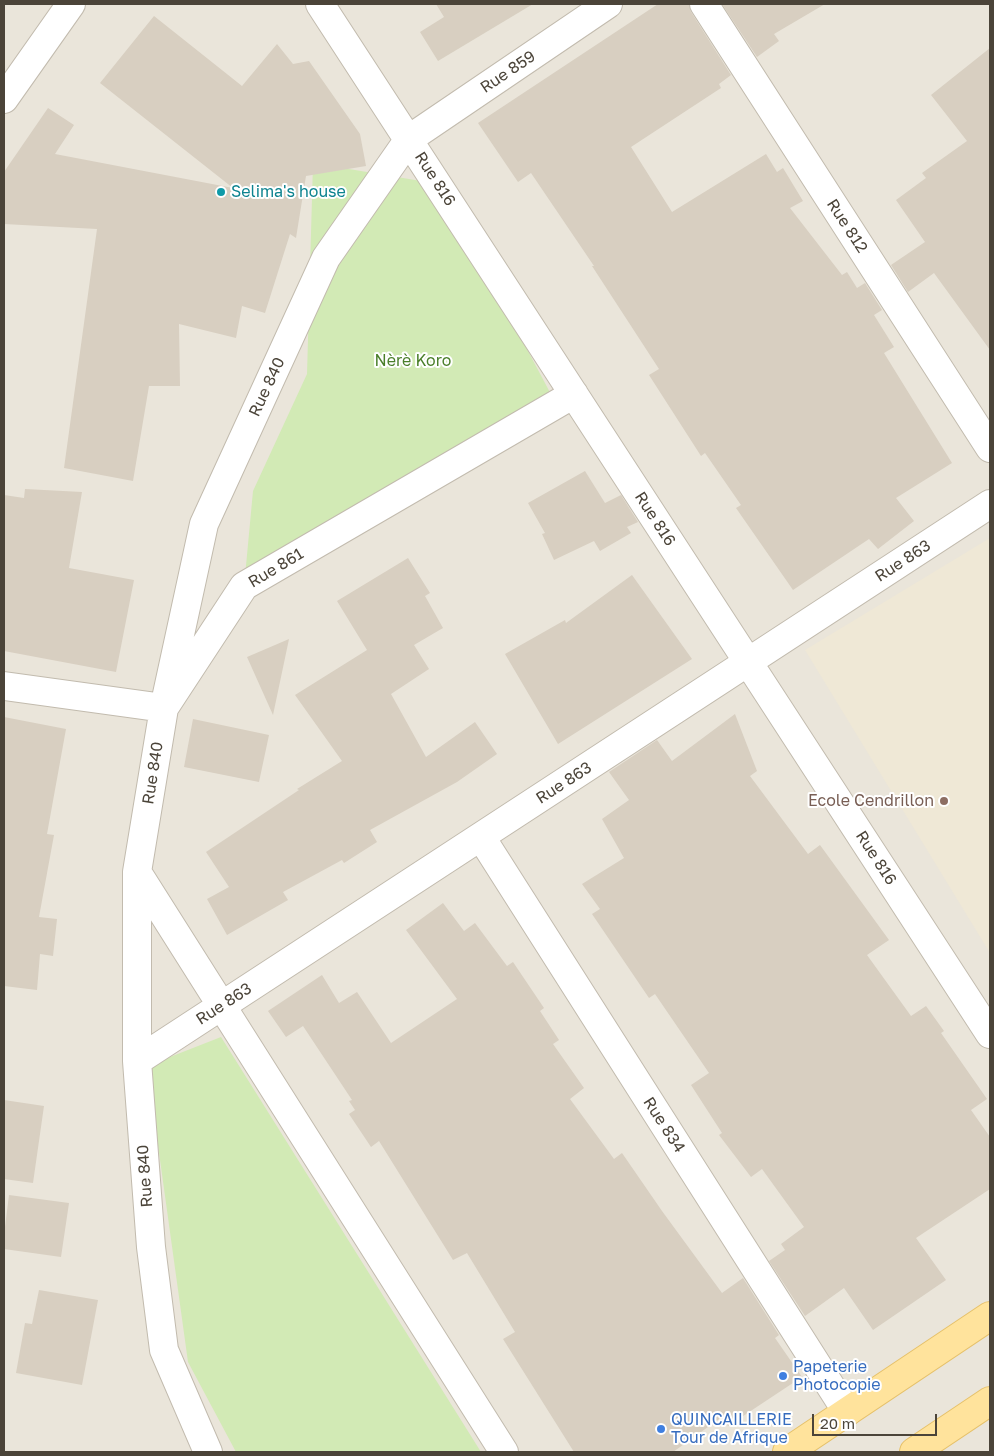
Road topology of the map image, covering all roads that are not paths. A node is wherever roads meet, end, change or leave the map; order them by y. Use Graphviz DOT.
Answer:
graph roads {
  1 [pos="71,4"];
  2 [pos="320,4"];
  3 [pos="608,4"];
  4 [pos="704,4"];
  5 [pos="4,99"];
  6 [pos="409,140"];
  7 [pos="574,394"];
  8 [pos="990,448"];
  9 [pos="990,504"];
  10 [pos="748,662"];
  11 [pos="4,686"];
  12 [pos="164,708"];
  13 [pos="481,837"];
  14 [pos="138,872"];
  15 [pos="222,1006"];
  16 [pos="990,1034"];
  17 [pos="137,1061"];
  18 [pos="990,1316"];
  19 [pos="990,1401"];
  20 [pos="847,1412"];
  21 [pos="208,1452"];
  22 [pos="504,1452"];
  23 [pos="787,1452"];
  24 [pos="914,1452"];
  1 -- 5 [label="street"];
  2 -- 6 [label="street, Rue 816"];
  3 -- 6 [label="street, Rue 859"];
  4 -- 8 [label="street, Rue 812"];
  6 -- 7 [label="street, Rue 816"];
  6 -- 12 [label="street, Rue 840"];
  7 -- 10 [label="street, Rue 816"];
  7 -- 12 [label="street, Rue 861"];
  9 -- 10 [label="street, Rue 863"];
  10 -- 13 [label="street, Rue 863"];
  10 -- 16 [label="street, Rue 816"];
  11 -- 12 [label="street"];
  12 -- 14 [label="street, Rue 840"];
  13 -- 15 [label="street, Rue 863"];
  13 -- 20 [label="street, Rue 834"];
  14 -- 15 [label="street"];
  14 -- 17 [label="street, Rue 840"];
  15 -- 17 [label="street, Rue 863"];
  15 -- 22 [label="street"];
  17 -- 21 [label="street, Rue 840"];
  18 -- 20 [label="main road"];
  19 -- 24 [label="main road"];
  20 -- 23 [label="main road"];
}
